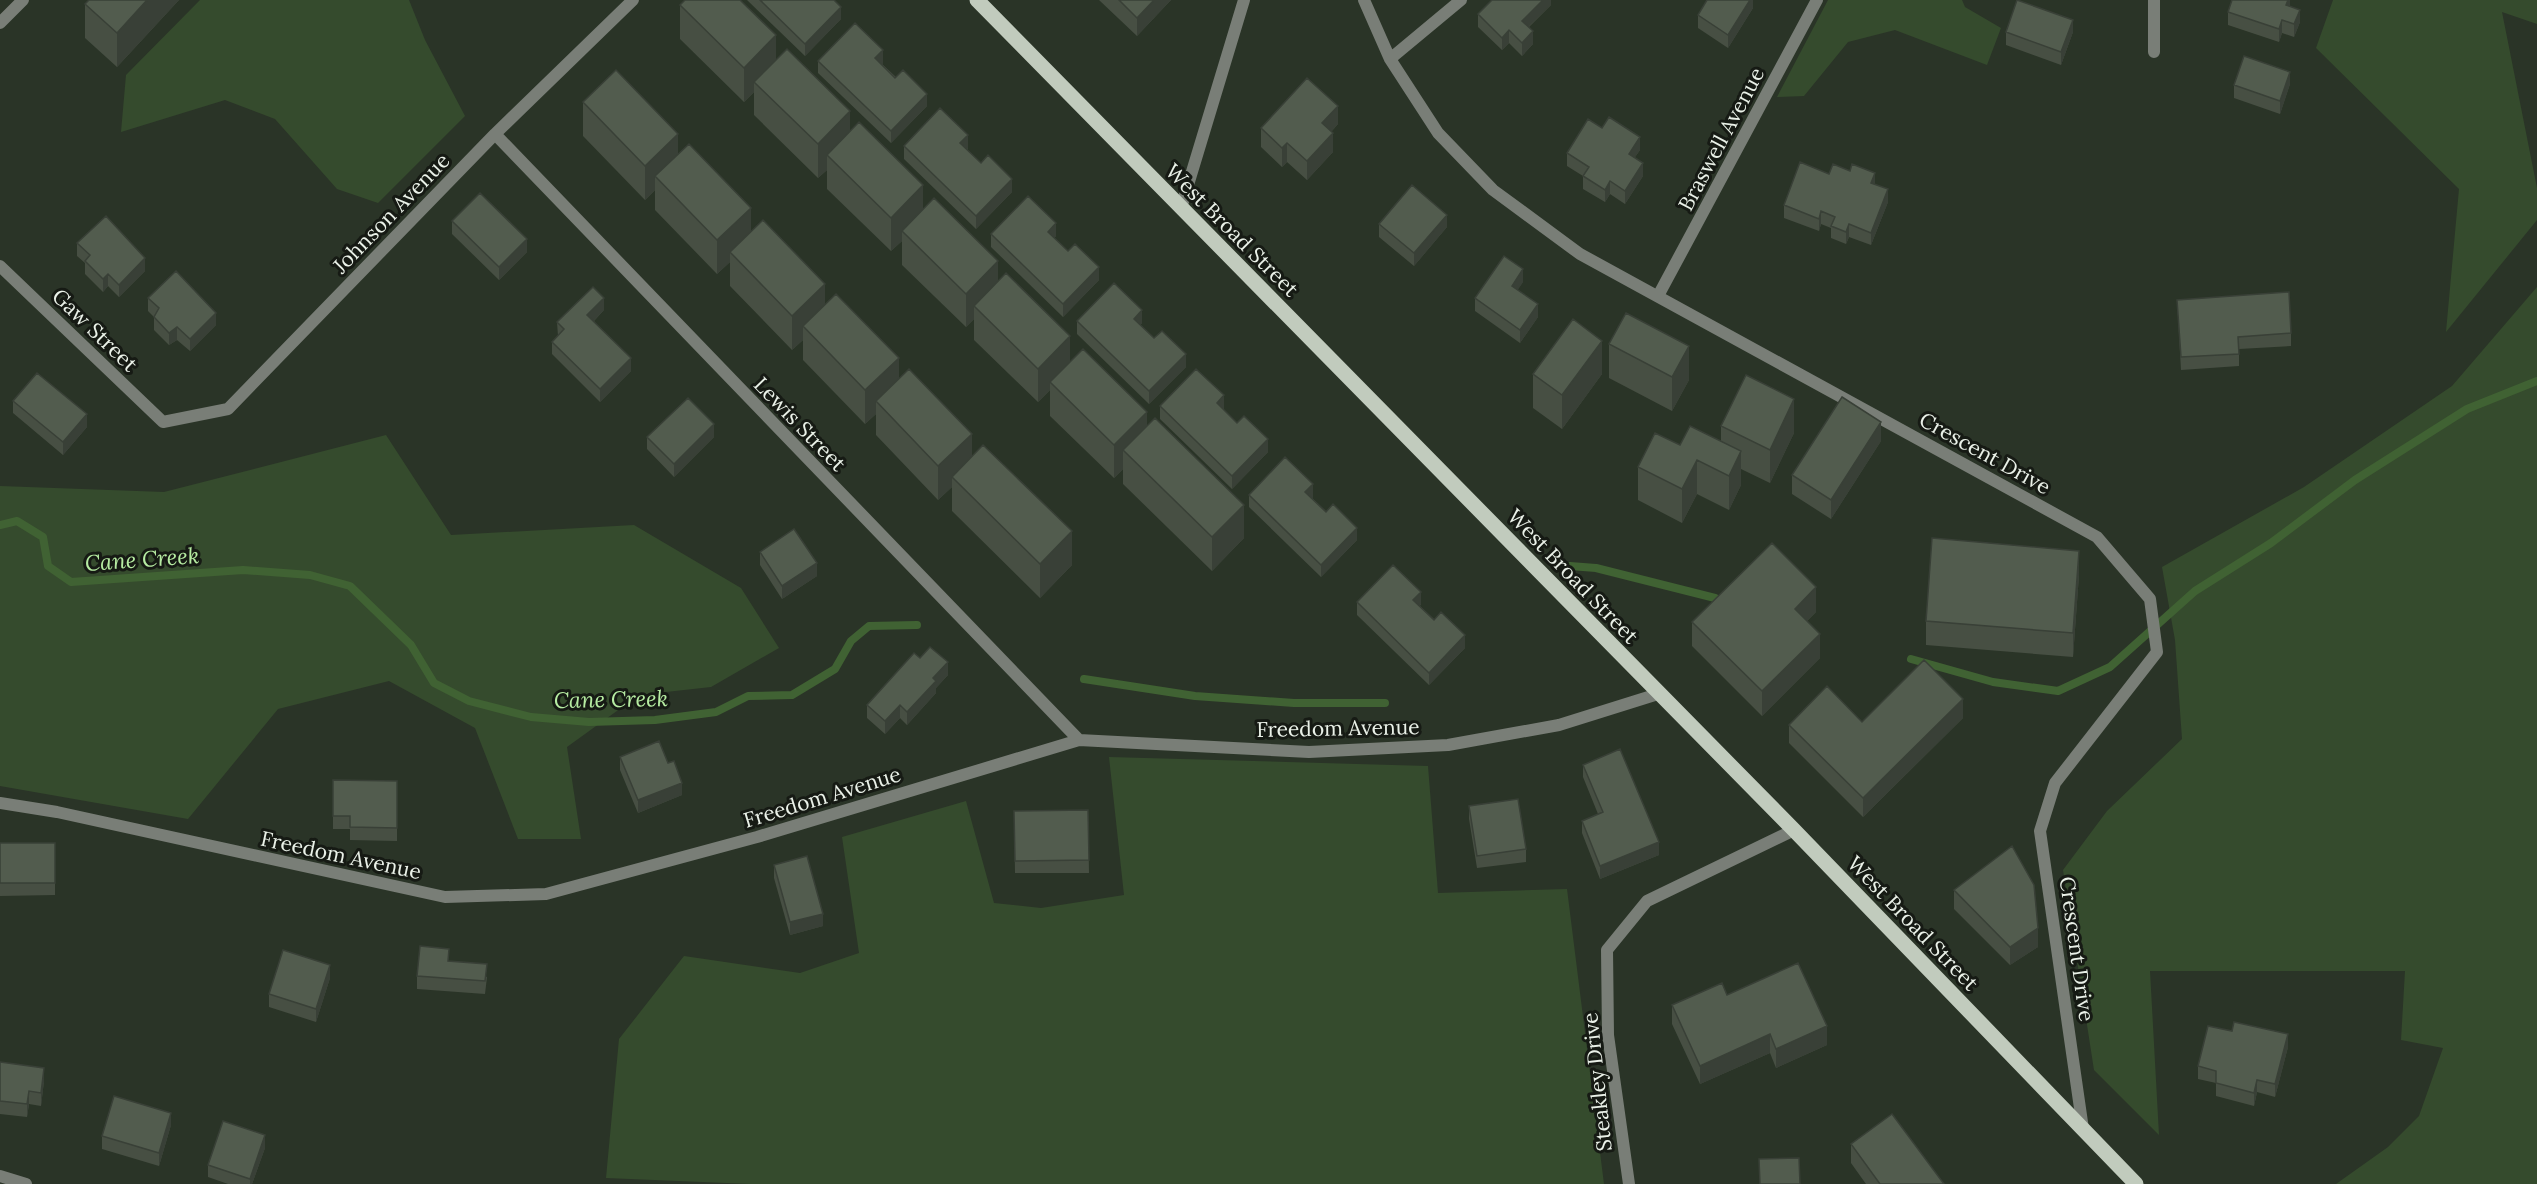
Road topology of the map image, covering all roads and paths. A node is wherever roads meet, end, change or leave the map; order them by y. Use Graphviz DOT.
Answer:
graph roads {
  1 [pos="23,0"];
  2 [pos="633,0"];
  3 [pos="977,0"];
  4 [pos="1244,0"];
  5 [pos="1364,0"];
  6 [pos="1461,0"];
  7 [pos="1817,0"];
  8 [pos="2154,0"];
  9 [pos="0,23"];
  10 [pos="2154,52"];
  11 [pos="1390,59"];
  12 [pos="495,134"];
  13 [pos="1181,208"];
  14 [pos="0,266"];
  15 [pos="1658,296"];
  16 [pos="163,422"];
  17 [pos="1658,694"];
  18 [pos="1079,740"];
  19 [pos="0,803"];
  20 [pos="1794,830"];
  21 [pos="2083,1129"];
  22 [pos="0,1176"];
  23 [pos="26,1184"];
  24 [pos="1629,1184"];
  25 [pos="2136,1184"];
  1 -- 9 [label="street"];
  2 -- 12 [label="street, Johnson Avenue"];
  3 -- 13 [label="main road, West Broad Street"];
  4 -- 13 [label="street"];
  5 -- 11 [label="street, Crescent Drive"];
  6 -- 11 [label="street"];
  7 -- 15 [label="street, Braswell Avenue"];
  8 -- 10 [label="street"];
  11 -- 15 [label="street, Crescent Drive"];
  12 -- 16 [label="street, Johnson Avenue"];
  12 -- 18 [label="street, Lewis Street"];
  13 -- 17 [label="main road, West Broad Street"];
  14 -- 16 [label="street, Gaw Street"];
  15 -- 21 [label="street, Crescent Drive"];
  17 -- 18 [label="street, Freedom Avenue"];
  17 -- 20 [label="main road, West Broad Street"];
  18 -- 19 [label="street, Freedom Avenue"];
  20 -- 21 [label="main road, West Broad Street"];
  20 -- 24 [label="street, Steakley Drive"];
  21 -- 25 [label="main road, West Broad Street"];
  22 -- 23 [label="street"];
}
